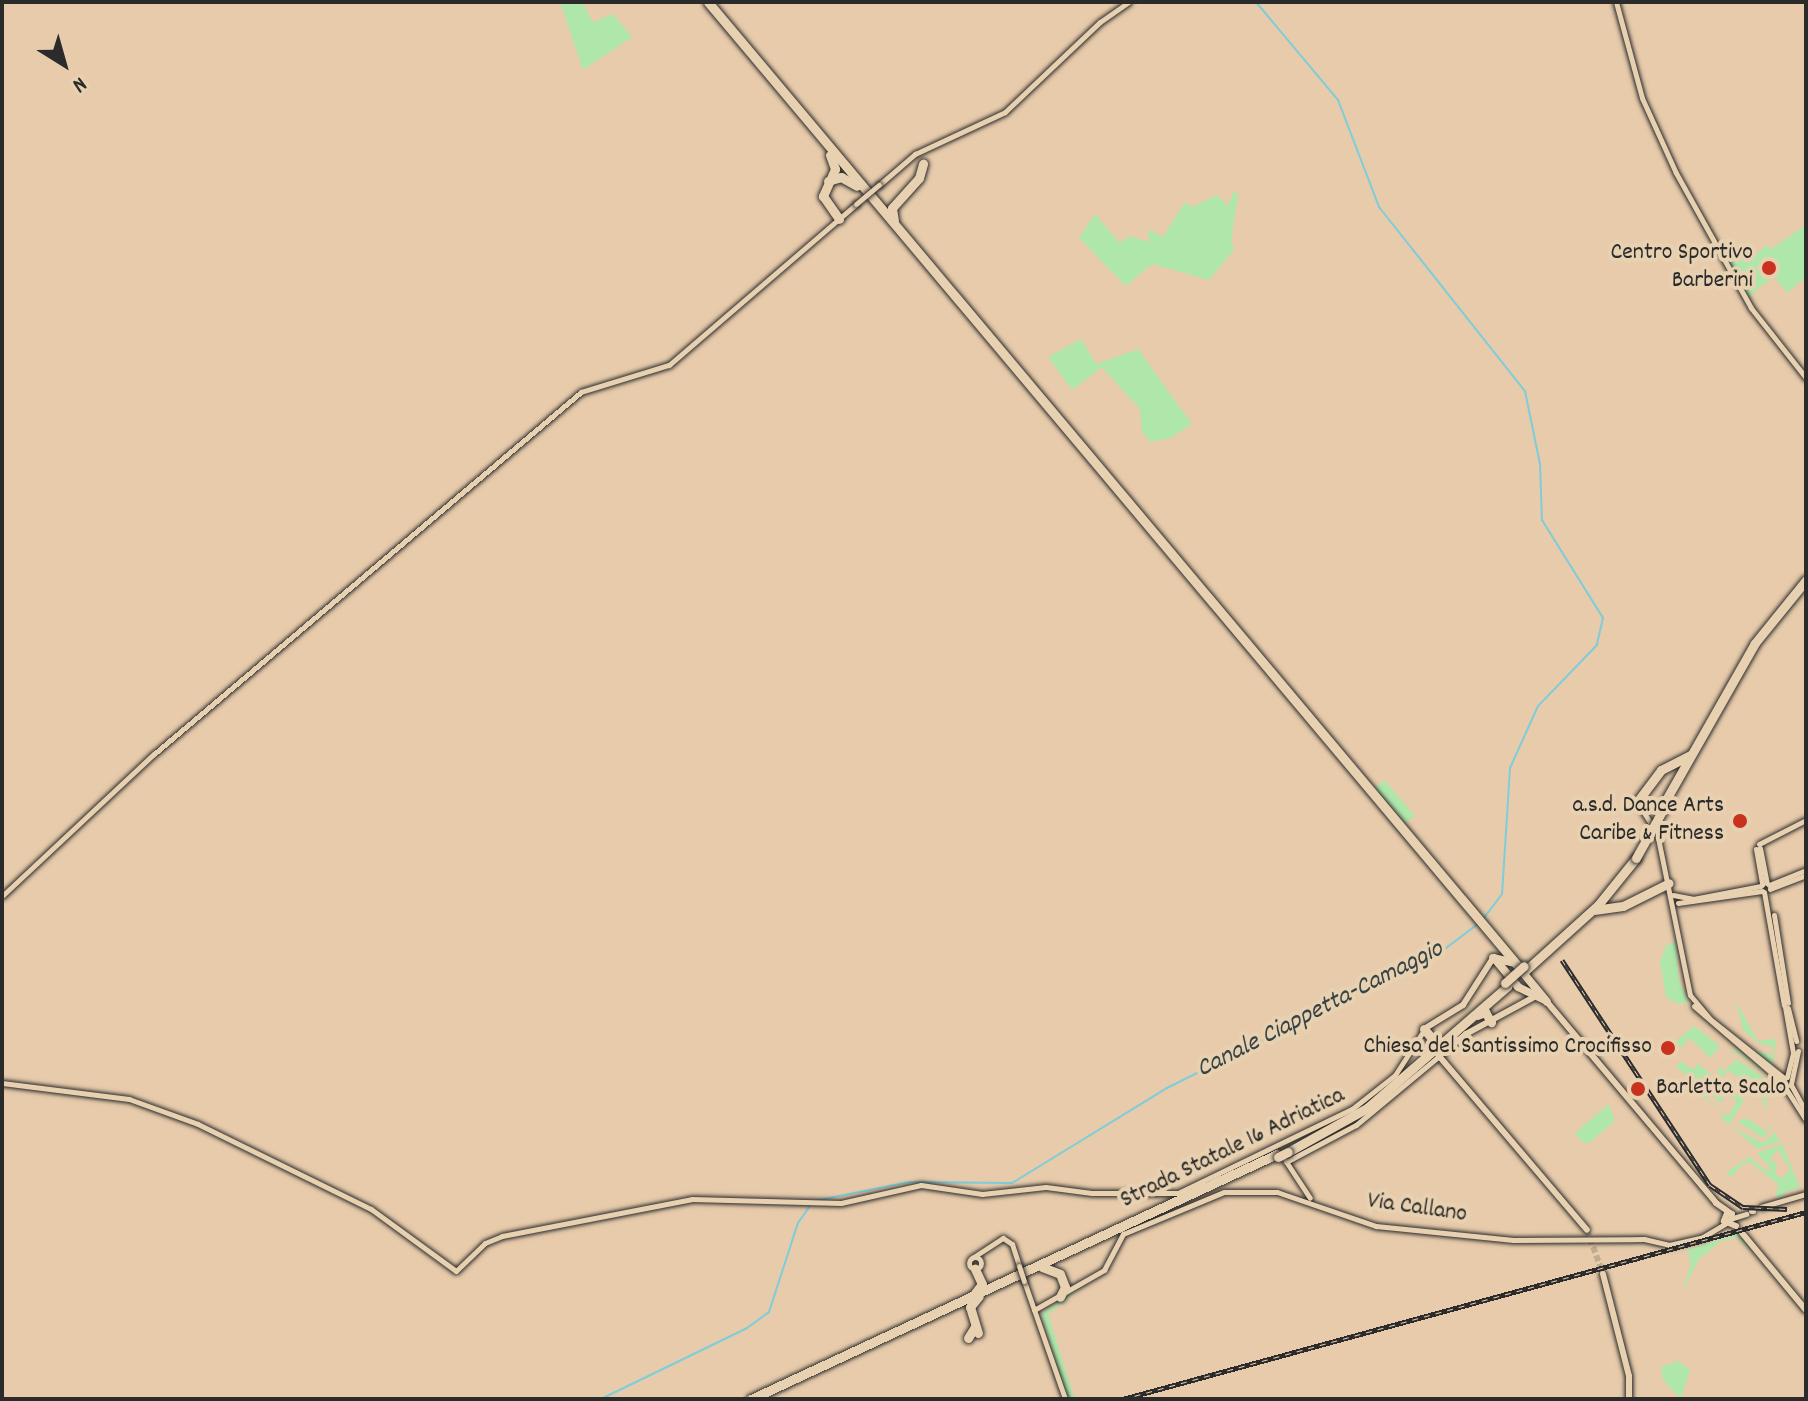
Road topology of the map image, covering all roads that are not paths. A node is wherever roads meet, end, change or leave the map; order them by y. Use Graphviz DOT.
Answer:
graph roads {
  1 [pos="706,2"];
  2 [pos="1129,2"];
  3 [pos="1616,2"];
  4 [pos="821,142"];
  5 [pos="920,158"];
  6 [pos="828,181"];
  7 [pos="864,190"];
  8 [pos="897,201"];
  9 [pos="836,216"];
  10 [pos="902,233"];
  11 [pos="1806,378"];
  12 [pos="1806,582"];
  13 [pos="1708,729"];
  14 [pos="1692,752"];
  15 [pos="1668,764"];
  16 [pos="1674,785"];
  17 [pos="1637,802"];
  18 [pos="1664,806"];
  19 [pos="1806,821"];
  20 [pos="1634,857"];
  21 [pos="1806,872"];
  22 [pos="1614,888"];
  23 [pos="1765,888"];
  24 [pos="2,896"];
  25 [pos="1675,898"];
  26 [pos="1619,907"];
  27 [pos="1591,912"];
  28 [pos="1480,923"];
  29 [pos="1571,927"];
  30 [pos="1497,960"];
  31 [pos="1519,967"];
  32 [pos="1485,973"];
  33 [pos="1526,976"];
  34 [pos="1508,987"];
  35 [pos="1530,996"];
  36 [pos="1547,1002"];
  37 [pos="1518,1003"];
  38 [pos="1494,1020"];
  39 [pos="1460,1025"];
  40 [pos="1427,1027"];
  41 [pos="1439,1056"];
  42 [pos="1415,1063"];
  43 [pos="1787,1081"];
  44 [pos="2,1083"];
  45 [pos="1806,1112"];
  46 [pos="1806,1120"];
  47 [pos="1282,1154"];
  48 [pos="1804,1193"];
  49 [pos="1310,1199"];
  50 [pos="1761,1207"];
  51 [pos="1750,1212"];
  52 [pos="1730,1220"];
  53 [pos="1587,1230"];
  54 [pos="1109,1232"];
  55 [pos="1092,1237"];
  56 [pos="1068,1252"];
  57 [pos="977,1263"];
  58 [pos="1045,1264"];
  59 [pos="1603,1274"];
  60 [pos="1004,1281"];
  61 [pos="1066,1286"];
  62 [pos="979,1296"];
  63 [pos="1029,1296"];
  64 [pos="956,1305"];
  65 [pos="1044,1306"];
  66 [pos="1034,1310"];
  67 [pos="1806,1310"];
  68 [pos="977,1323"];
  69 [pos="1040,1326"];
  70 [pos="968,1338"];
  71 [pos="751,1399"];
  72 [pos="759,1399"];
  73 [pos="1065,1399"];
  74 [pos="1629,1399"];
  1 -- 4 [label="highway"];
  1 -- 7 [label="highway"];
  2 -- 5 [label="street"];
  3 -- 11 [label="street"];
  4 -- 6 [label="highway"];
  4 -- 7 [label="highway"];
  5 -- 8 [label="highway"];
  5 -- 9 [label="street, bridge"];
  6 -- 7 [label="highway"];
  6 -- 9 [label="highway"];
  7 -- 8 [label="highway"];
  7 -- 10 [label="highway"];
  7 -- 28 [label="highway"];
  8 -- 10 [label="highway"];
  9 -- 24 [label="street"];
  10 -- 28 [label="highway"];
  12 -- 13 [label="highway, Strada Statale 16 Adriatica"];
  13 -- 14 [label="highway, Strada Statale 16 Adriatica"];
  13 -- 18 [label="highway, Strada Statale 16 Adriatica"];
  14 -- 15 [label="highway"];
  14 -- 16 [label="highway, Strada Statale 16 Adriatica"];
  15 -- 16 [label="highway"];
  15 -- 17 [label="highway"];
  16 -- 18 [label="highway, Strada Statale 16 Adriatica"];
  17 -- 25 [label="street"];
  18 -- 20 [label="highway, Strada Statale 16 Adriatica, bridge"];
  19 -- 23 [label="street"];
  20 -- 22 [label="highway, Strada Statale 16 Adriatica"];
  20 -- 29 [label="highway, Strada Statale 16 Adriatica"];
  21 -- 23 [label="street"];
  22 -- 26 [label="highway"];
  22 -- 27 [label="highway, Strada Statale 16 Adriatica"];
  23 -- 25 [label="street"];
  23 -- 43 [label="street"];
  25 -- 26 [label="highway"];
  25 -- 43 [label="street"];
  26 -- 27 [label="highway"];
  27 -- 29 [label="highway, Strada Statale 16 Adriatica"];
  28 -- 30 [label="highway"];
  28 -- 31 [label="highway"];
  29 -- 34 [label="highway, Strada Statale 16 Adriatica, bridge"];
  30 -- 31 [label="main road"];
  30 -- 32 [label="main road"];
  30 -- 32 [label="main road"];
  30 -- 34 [label="main road"];
  31 -- 33 [label="main road"];
  32 -- 40 [label="main road"];
  33 -- 35 [label="main road"];
  33 -- 36 [label="main road"];
  34 -- 35 [label="main road"];
  34 -- 37 [label="main road"];
  34 -- 38 [label="highway"];
  34 -- 39 [label="highway, Strada Statale 16 Adriatica"];
  35 -- 36 [label="main road"];
  35 -- 37 [label="main road"];
  36 -- 52 [label="main road"];
  37 -- 38 [label="main road"];
  38 -- 39 [label="highway"];
  38 -- 41 [label="main road"];
  39 -- 40 [label="highway"];
  39 -- 42 [label="highway, Strada Statale 16 Adriatica"];
  39 -- 47 [label="highway, Strada Statale 16 Adriatica"];
  40 -- 42 [label="highway"];
  40 -- 47 [label="street"];
  41 -- 47 [label="street"];
  41 -- 53 [label="main road"];
  42 -- 47 [label="highway, Strada Statale 16 Adriatica"];
  43 -- 45 [label="street"];
  43 -- 46 [label="street"];
  44 -- 47 [label="street"];
  47 -- 49 [label="street"];
  47 -- 54 [label="highway, Strada Statale 16 Adriatica"];
  47 -- 56 [label="highway, Strada Statale 16 Adriatica"];
  48 -- 50 [label="street"];
  49 -- 52 [label="street, Via Callano"];
  49 -- 61 [label="street, Via Callano"];
  51 -- 52 [label="street, Via Callano"];
  52 -- 67 [label="main road"];
  54 -- 55 [label="highway"];
  54 -- 58 [label="highway, Strada Statale 16 Adriatica"];
  56 -- 58 [label="highway, Strada Statale 16 Adriatica"];
  56 -- 61 [label="highway"];
  57 -- 60 [label="highway"];
  57 -- 63 [label="street, bridge"];
  57 -- 64 [label="highway"];
  58 -- 60 [label="highway, Strada Statale 16 Adriatica"];
  58 -- 61 [label="highway"];
  58 -- 62 [label="highway, Strada Statale 16 Adriatica"];
  59 -- 74 [label="main road"];
  60 -- 64 [label="highway, Strada Statale 16 Adriatica"];
  61 -- 65 [label="street"];
  62 -- 64 [label="highway, Strada Statale 16 Adriatica"];
  62 -- 68 [label="highway"];
  63 -- 65 [label="street"];
  63 -- 66 [label="street"];
  64 -- 68 [label="highway"];
  64 -- 71 [label="highway, Strada Statale 16 Adriatica"];
  64 -- 72 [label="highway, Strada Statale 16 Adriatica"];
  65 -- 66 [label="street"];
  65 -- 69 [label="street"];
  66 -- 69 [label="street"];
  68 -- 70 [label="highway"];
  69 -- 73 [label="street"];
}
